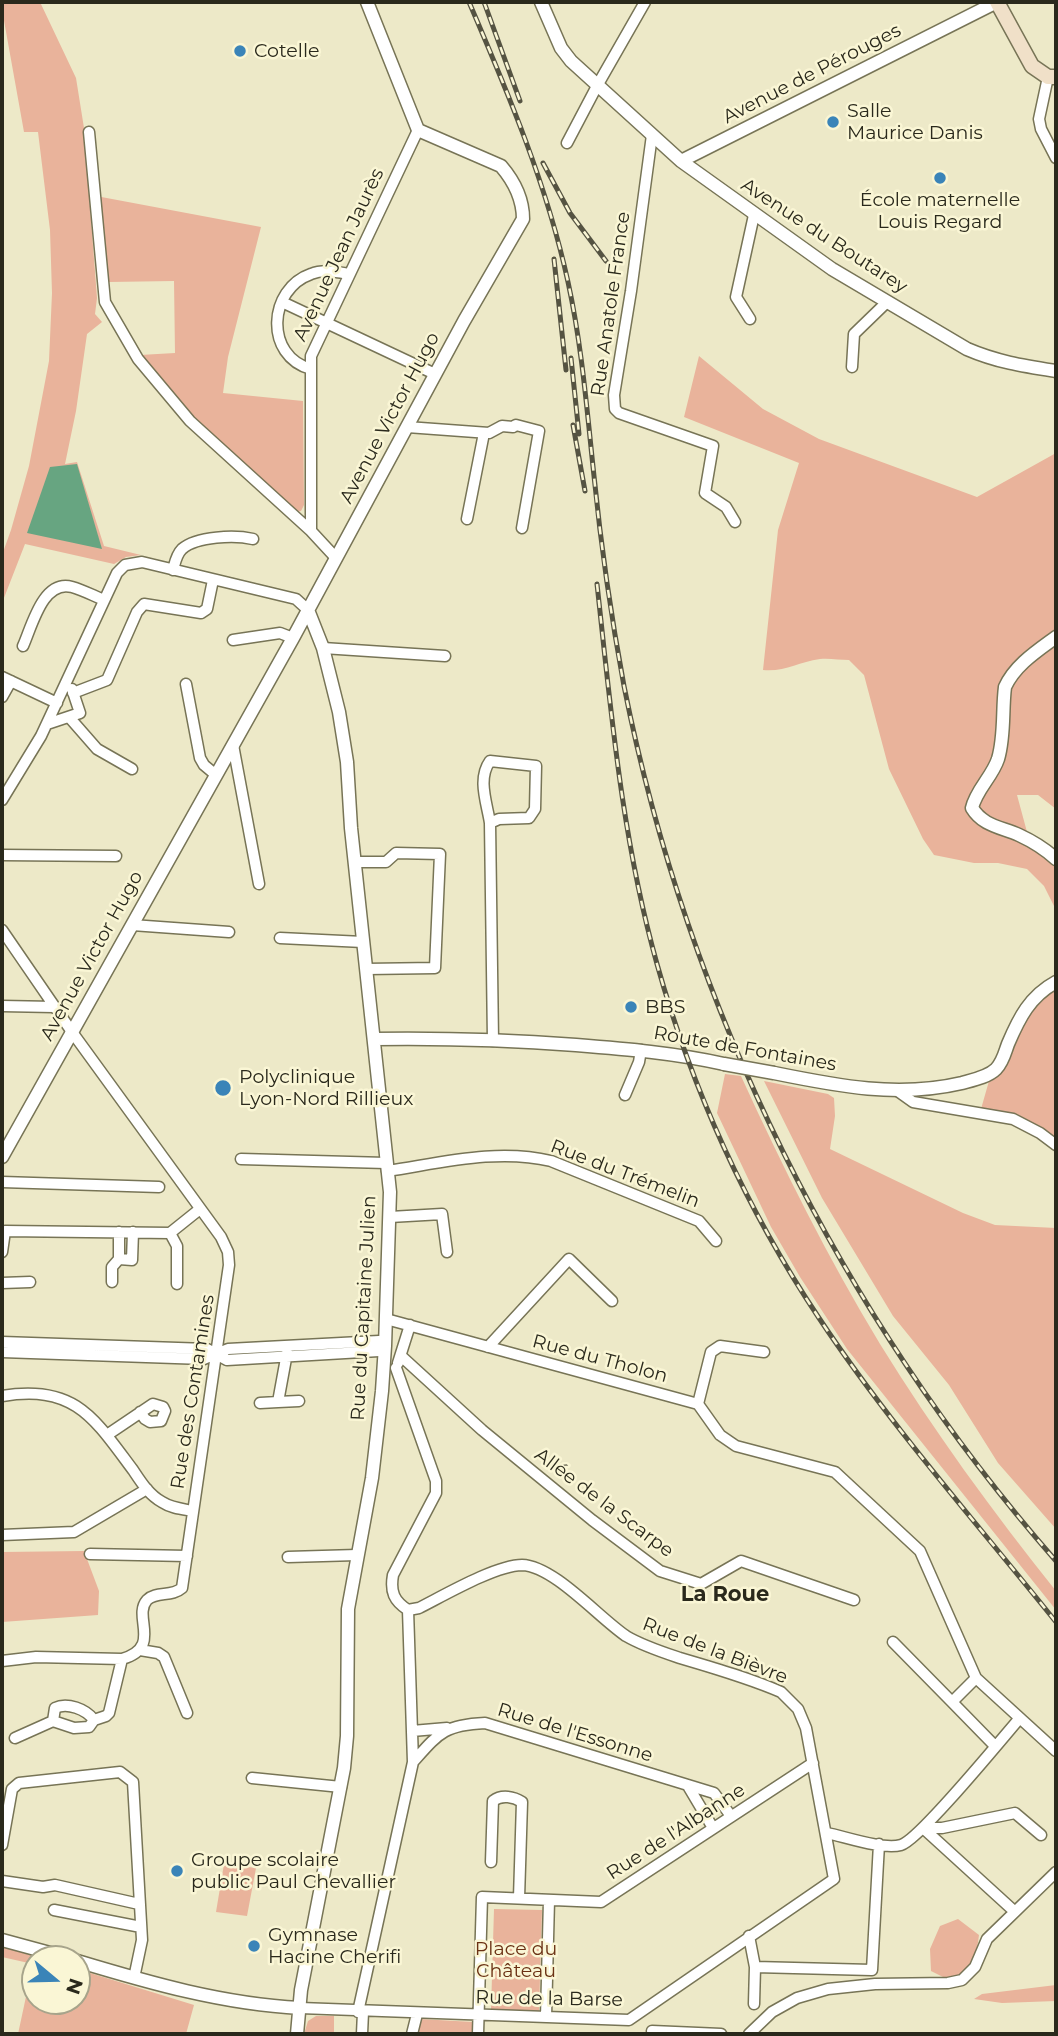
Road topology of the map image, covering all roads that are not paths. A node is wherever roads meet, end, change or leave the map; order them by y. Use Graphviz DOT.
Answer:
graph roads {
  1 [pos="367,2"];
  2 [pos="541,2"];
  3 [pos="646,2"];
  4 [pos="997,2"];
  5 [pos="1052,77"];
  6 [pos="597,86"];
  7 [pos="418,130"];
  8 [pos="89,132"];
  9 [pos="652,135"];
  10 [pos="568,143"];
  11 [pos="1056,158"];
  12 [pos="681,161"];
  13 [pos="754,215"];
  14 [pos="349,274"];
  15 [pos="282,302"];
  16 [pos="887,302"];
  17 [pos="750,319"];
  18 [pos="326,323"];
  19 [pos="852,367"];
  20 [pos="311,369"];
  21 [pos="1056,371"];
  22 [pos="435,374"];
  23 [pos="407,426"];
  24 [pos="484,433"];
  25 [pos="467,519"];
  26 [pos="735,522"];
  27 [pos="523,528"];
  28 [pos="311,531"];
  29 [pos="253,539"];
  30 [pos="336,558"];
  31 [pos="173,570"];
  32 [pos="213,580"];
  33 [pos="104,600"];
  34 [pos="308,610"];
  35 [pos="1056,637"];
  36 [pos="293,638"];
  37 [pos="233,640"];
  38 [pos="23,646"];
  39 [pos="323,648"];
  40 [pos="445,656"];
  41 [pos="6,679"];
  42 [pos="68,680"];
  43 [pos="186,684"];
  44 [pos="73,693"];
  45 [pos="2,697"];
  46 [pos="57,702"];
  47 [pos="69,717"];
  48 [pos="47,724"];
  49 [pos="233,745"];
  50 [pos="132,769"];
  51 [pos="216,775"];
  52 [pos="2,800"];
  53 [pos="491,823"];
  54 [pos="2,855"];
  55 [pos="116,856"];
  56 [pos="1056,859"];
  57 [pos="355,862"];
  58 [pos="259,884"];
  59 [pos="132,925"];
  60 [pos="2,930"];
  61 [pos="229,932"];
  62 [pos="280,938"];
  63 [pos="363,942"];
  64 [pos="366,970"];
  65 [pos="1056,982"];
  66 [pos="2,1006"];
  67 [pos="54,1007"];
  68 [pos="72,1032"];
  69 [pos="374,1039"];
  70 [pos="493,1041"];
  71 [pos="641,1050"];
  72 [pos="899,1092"];
  73 [pos="625,1095"];
  74 [pos="1056,1145"];
  75 [pos="2,1157"];
  76 [pos="241,1159"];
  77 [pos="387,1167"];
  78 [pos="2,1182"];
  79 [pos="159,1188"];
  80 [pos="200,1209"];
  81 [pos="390,1217"];
  82 [pos="119,1232"];
  83 [pos="133,1232"];
  84 [pos="170,1233"];
  85 [pos="716,1241"];
  86 [pos="2,1252"];
  87 [pos="447,1252"];
  88 [pos="118,1259"];
  89 [pos="30,1282"];
  90 [pos="112,1282"];
  91 [pos="2,1283"];
  92 [pos="177,1284"];
  93 [pos="612,1301"];
  94 [pos="386,1319"];
  95 [pos="410,1325"];
  96 [pos="2,1342"];
  97 [pos="385,1346"];
  98 [pos="488,1347"];
  99 [pos="2,1352"];
  100 [pos="287,1352"];
  101 [pos="765,1352"];
  102 [pos="217,1354"];
  103 [pos="401,1356"];
  104 [pos="390,1370"];
  105 [pos="2,1396"];
  106 [pos="299,1401"];
  107 [pos="278,1402"];
  108 [pos="260,1403"];
  109 [pos="698,1404"];
  110 [pos="141,1412"];
  111 [pos="107,1435"];
  112 [pos="146,1489"];
  113 [pos="193,1511"];
  114 [pos="2,1535"];
  115 [pos="90,1554"];
  116 [pos="357,1555"];
  117 [pos="187,1556"];
  118 [pos="288,1558"];
  119 [pos="854,1601"];
  120 [pos="408,1610"];
  121 [pos="893,1642"];
  122 [pos="140,1650"];
  123 [pos="122,1658"];
  124 [pos="2,1661"];
  125 [pos="976,1678"];
  126 [pos="952,1702"];
  127 [pos="187,1713"];
  128 [pos="1019,1719"];
  129 [pos="94,1720"];
  130 [pos="53,1721"];
  131 [pos="450,1727"];
  132 [pos="412,1731"];
  133 [pos="15,1738"];
  134 [pos="995,1746"];
  135 [pos="1056,1751"];
  136 [pos="413,1762"];
  137 [pos="813,1763"];
  138 [pos="252,1778"];
  139 [pos="688,1786"];
  140 [pos="341,1787"];
  141 [pos="731,1816"];
  142 [pos="713,1828"];
  143 [pos="923,1828"];
  144 [pos="827,1833"];
  145 [pos="1041,1835"];
  146 [pos="879,1844"];
  147 [pos="2,1845"];
  148 [pos="491,1861"];
  149 [pos="1056,1872"];
  150 [pos="2,1881"];
  151 [pos="519,1898"];
  152 [pos="550,1900"];
  153 [pos="139,1904"];
  154 [pos="54,1910"];
  155 [pos="1014,1911"];
  156 [pos="141,1927"];
  157 [pos="749,1936"];
  158 [pos="2,1940"];
  159 [pos="21,1945"];
  160 [pos="91,1965"];
  161 [pos="755,1967"];
  162 [pos="134,1978"];
  163 [pos="754,2004"];
  164 [pos="300,2008"];
  165 [pos="643,2010"];
  166 [pos="360,2012"];
  167 [pos="417,2014"];
  168 [pos="478,2015"];
  169 [pos="546,2017"];
  170 [pos="652,2033"];
  171 [pos="297,2034"];
  172 [pos="362,2034"];
  173 [pos="412,2034"];
  174 [pos="478,2034"];
  175 [pos="721,2034"];
  176 [pos="749,2034"];
  1 -- 7 [label="street"];
  2 -- 6 [label="street, Avenue du Boutarey"];
  3 -- 6 [label="street"];
  4 -- 5 [label="main road"];
  4 -- 12 [label="street, Avenue de Pérouges"];
  5 -- 11 [label="street"];
  6 -- 9 [label="street, Avenue du Boutarey"];
  6 -- 10 [label="street"];
  7 -- 14 [label="street, Avenue Jean Jaurès"];
  7 -- 22 [label="street, Avenue Victor Hugo"];
  8 -- 28 [label="street"];
  9 -- 12 [label="street, Avenue du Boutarey"];
  9 -- 26 [label="street, Rue Anatole France"];
  12 -- 13 [label="street, Avenue du Boutarey"];
  13 -- 16 [label="street, Avenue du Boutarey"];
  13 -- 17 [label="street"];
  14 -- 15 [label="street"];
  14 -- 18 [label="street, Avenue Jean Jaurès"];
  15 -- 18 [label="street"];
  15 -- 20 [label="street"];
  16 -- 19 [label="street"];
  16 -- 21 [label="street, Avenue du Boutarey"];
  18 -- 20 [label="street, Avenue Jean Jaurès"];
  18 -- 22 [label="street"];
  20 -- 28 [label="street, Avenue Jean Jaurès"];
  22 -- 23 [label="street, Avenue Victor Hugo"];
  23 -- 24 [label="street"];
  23 -- 30 [label="street, Avenue Victor Hugo"];
  24 -- 25 [label="street"];
  24 -- 27 [label="street"];
  28 -- 30 [label="street"];
  29 -- 31 [label="street"];
  30 -- 34 [label="street, Avenue Victor Hugo"];
  31 -- 32 [label="street"];
  31 -- 33 [label="street"];
  32 -- 34 [label="street"];
  32 -- 44 [label="street"];
  33 -- 38 [label="street"];
  33 -- 42 [label="street"];
  34 -- 36 [label="street, Avenue Victor Hugo"];
  34 -- 39 [label="street, Rue du Capitaine Julien"];
  35 -- 56 [label="street"];
  36 -- 37 [label="street"];
  36 -- 49 [label="street, Avenue Victor Hugo"];
  39 -- 40 [label="street"];
  39 -- 57 [label="street, Rue du Capitaine Julien"];
  41 -- 45 [label="street"];
  41 -- 46 [label="street"];
  42 -- 44 [label="street"];
  42 -- 46 [label="street"];
  43 -- 51 [label="street"];
  44 -- 47 [label="street"];
  46 -- 48 [label="street"];
  47 -- 48 [label="street"];
  47 -- 50 [label="street"];
  48 -- 52 [label="street"];
  49 -- 51 [label="street, Avenue Victor Hugo"];
  49 -- 58 [label="street"];
  51 -- 59 [label="street, Avenue Victor Hugo"];
  53 -- 53 [label="street"];
  53 -- 70 [label="street"];
  54 -- 55 [label="street"];
  57 -- 63 [label="street, Rue du Capitaine Julien"];
  57 -- 64 [label="street"];
  59 -- 61 [label="street"];
  59 -- 68 [label="street, Avenue Victor Hugo"];
  60 -- 67 [label="street, Rue des Contamines"];
  62 -- 63 [label="street"];
  63 -- 64 [label="street, Rue du Capitaine Julien"];
  64 -- 69 [label="street, Rue du Capitaine Julien"];
  65 -- 72 [label="street, Route de Fontaines"];
  66 -- 67 [label="street"];
  67 -- 68 [label="street, Rue des Contamines"];
  68 -- 75 [label="street, Avenue Victor Hugo"];
  68 -- 80 [label="street, Rue des Contamines"];
  69 -- 70 [label="street, Route de Fontaines"];
  69 -- 77 [label="street, Rue du Capitaine Julien"];
  70 -- 71 [label="street, Route de Fontaines"];
  71 -- 72 [label="street, Route de Fontaines, bridge"];
  71 -- 73 [label="street"];
  72 -- 74 [label="street"];
  76 -- 77 [label="street, Rue du Trémelin"];
  77 -- 81 [label="street, Rue du Capitaine Julien"];
  77 -- 85 [label="street, Rue du Trémelin"];
  78 -- 79 [label="street"];
  80 -- 84 [label="street"];
  80 -- 102 [label="street, Rue des Contamines"];
  81 -- 87 [label="street"];
  81 -- 94 [label="street, Rue du Capitaine Julien"];
  82 -- 83 [label="street"];
  82 -- 86 [label="street"];
  82 -- 88 [label="street"];
  83 -- 84 [label="street"];
  83 -- 88 [label="street"];
  84 -- 92 [label="street, Rue des Contamines"];
  88 -- 90 [label="street"];
  89 -- 91 [label="street"];
  93 -- 98 [label="street"];
  94 -- 95 [label="street, Rue du Tholon"];
  94 -- 97 [label="street, Rue du Capitaine Julien"];
  95 -- 98 [label="street, Rue du Tholon"];
  95 -- 103 [label="street"];
  96 -- 102 [label="street"];
  97 -- 100 [label="street"];
  97 -- 104 [label="street, Rue du Capitaine Julien"];
  98 -- 109 [label="street, Rue du Tholon"];
  99 -- 102 [label="street"];
  100 -- 102 [label="street"];
  100 -- 107 [label="street"];
  101 -- 109 [label="street"];
  102 -- 113 [label="street, Rue des Contamines"];
  103 -- 104 [label="street"];
  103 -- 119 [label="street, Allée de la Scarpe"];
  104 -- 116 [label="street, Rue du Capitaine Julien"];
  104 -- 120 [label="street"];
  105 -- 111 [label="street"];
  106 -- 107 [label="street"];
  107 -- 108 [label="street"];
  109 -- 125 [label="street"];
  110 -- 111 [label="street"];
  111 -- 112 [label="street"];
  112 -- 113 [label="street"];
  112 -- 114 [label="street"];
  113 -- 117 [label="street, Rue des Contamines"];
  115 -- 117 [label="street"];
  116 -- 118 [label="street"];
  116 -- 140 [label="street, Rue du Capitaine Julien"];
  117 -- 122 [label="street, Rue des Contamines"];
  120 -- 132 [label="street"];
  120 -- 137 [label="street, Rue de la Bièvre"];
  121 -- 126 [label="street"];
  122 -- 123 [label="street"];
  122 -- 127 [label="street"];
  123 -- 124 [label="street"];
  123 -- 129 [label="street"];
  125 -- 126 [label="street"];
  125 -- 128 [label="street"];
  126 -- 134 [label="street"];
  128 -- 134 [label="street"];
  128 -- 135 [label="street"];
  129 -- 130 [label="street"];
  129 -- 130 [label="street"];
  130 -- 133 [label="street"];
  131 -- 132 [label="street, Rue de l'Essonne"];
  131 -- 136 [label="street"];
  131 -- 139 [label="street, Rue de l'Essonne"];
  132 -- 136 [label="street"];
  134 -- 143 [label="street"];
  136 -- 166 [label="street"];
  137 -- 141 [label="street, Rue de l'Albanne"];
  137 -- 144 [label="street, Rue de la Bièvre"];
  138 -- 140 [label="street"];
  139 -- 141 [label="street, Rue de l'Essonne"];
  139 -- 142 [label="street"];
  140 -- 164 [label="street, Rue du Capitaine Julien"];
  141 -- 142 [label="street, Rue de l'Albanne"];
  142 -- 152 [label="street, Rue de l'Albanne"];
  143 -- 145 [label="street"];
  143 -- 146 [label="street"];
  143 -- 155 [label="street"];
  144 -- 146 [label="street"];
  144 -- 157 [label="street, Rue de la Barse"];
  146 -- 161 [label="street"];
  147 -- 153 [label="street"];
  148 -- 151 [label="street"];
  149 -- 155 [label="street"];
  150 -- 153 [label="street"];
  151 -- 152 [label="street"];
  151 -- 168 [label="street"];
  152 -- 169 [label="street"];
  153 -- 156 [label="street"];
  154 -- 156 [label="street"];
  155 -- 176 [label="street"];
  156 -- 162 [label="street"];
  157 -- 161 [label="street"];
  157 -- 165 [label="street, Rue de la Barse"];
  158 -- 159 [label="street"];
  160 -- 162 [label="street"];
  161 -- 163 [label="street"];
  162 -- 164 [label="street"];
  164 -- 166 [label="street, Rue de la Barse"];
  164 -- 171 [label="street, Rue du Capitaine Julien"];
  165 -- 169 [label="street, Rue de la Barse"];
  165 -- 170 [label="street"];
  166 -- 167 [label="street, Rue de la Barse"];
  166 -- 172 [label="street"];
  167 -- 168 [label="street, Rue de la Barse"];
  167 -- 173 [label="street"];
  168 -- 169 [label="street, Rue de la Barse"];
  168 -- 174 [label="street"];
  170 -- 175 [label="street"];
}
